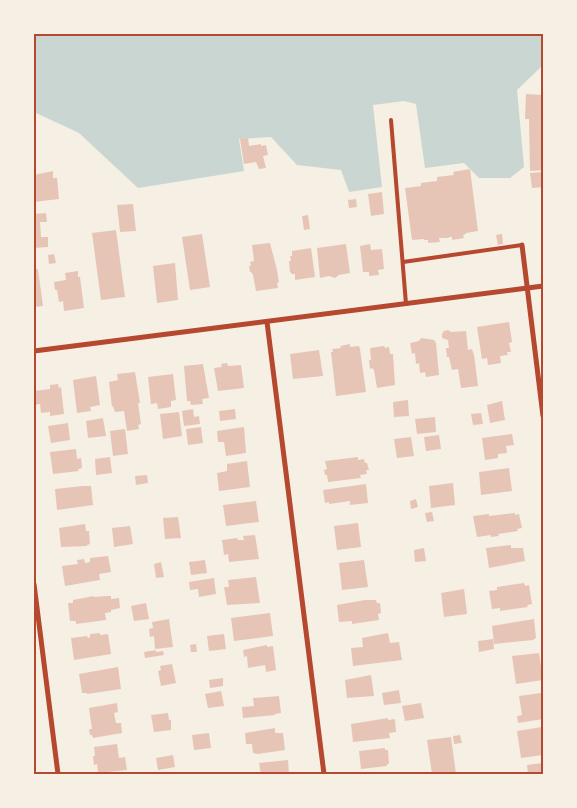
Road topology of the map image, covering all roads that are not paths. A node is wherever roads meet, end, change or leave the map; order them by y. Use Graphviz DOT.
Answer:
graph roads {
  1 [pos="391,120"];
  2 [pos="522,245"];
  3 [pos="403,262"];
  4 [pos="543,286"];
  5 [pos="526,288"];
  6 [pos="406,304"];
  7 [pos="267,322"];
  8 [pos="34,350"];
  9 [pos="543,416"];
  10 [pos="34,584"];
  11 [pos="36,615"];
  12 [pos="58,774"];
  13 [pos="324,774"];
  1 -- 3 [label="lane"];
  2 -- 3 [label="lane"];
  2 -- 5 [label="street"];
  3 -- 6 [label="lane"];
  4 -- 5 [label="street"];
  5 -- 6 [label="street"];
  5 -- 9 [label="street"];
  6 -- 7 [label="street"];
  7 -- 8 [label="street"];
  7 -- 13 [label="street"];
  10 -- 11 [label="street"];
  11 -- 12 [label="street"];
}
